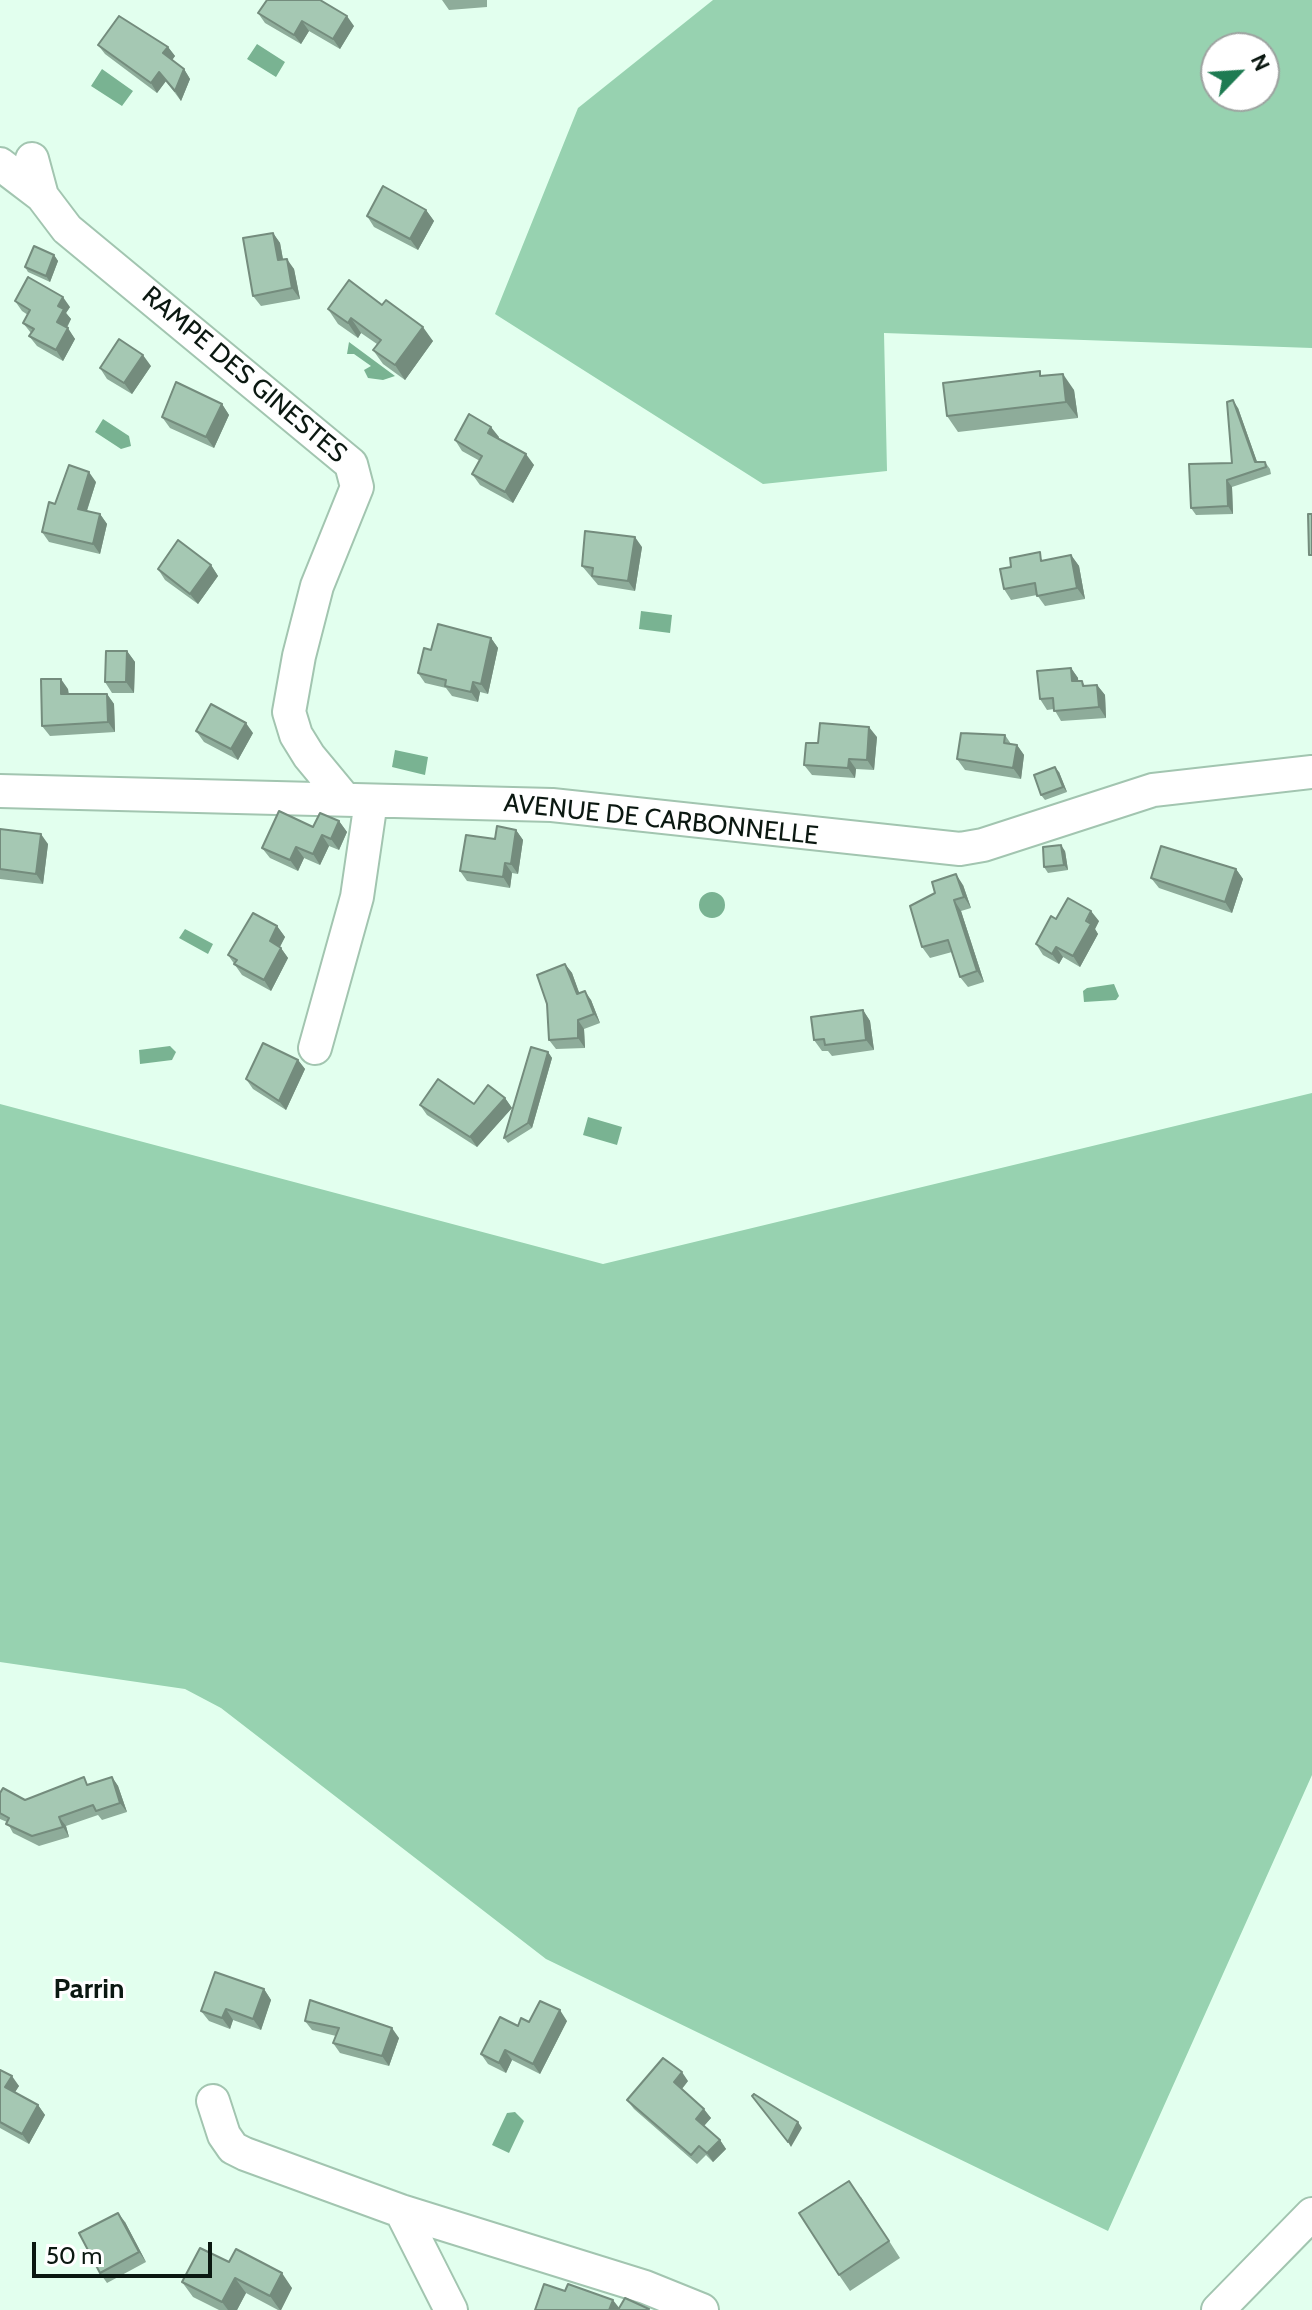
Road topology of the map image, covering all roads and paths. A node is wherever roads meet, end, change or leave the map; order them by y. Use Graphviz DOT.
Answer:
graph roads {
  1 [pos="32,159"];
  2 [pos="0,164"];
  3 [pos="42,196"];
  4 [pos="1312,772"];
  5 [pos="0,791"];
  6 [pos="357,799"];
  7 [pos="315,1048"];
  8 [pos="213,2101"];
  9 [pos="401,2211"];
  10 [pos="1312,2214"];
  11 [pos="451,2310"];
  12 [pos="702,2310"];
  13 [pos="1218,2310"];
  1 -- 3 [label="street, RAMPE DES GINESTES"];
  2 -- 3 [label="street"];
  3 -- 6 [label="street, RAMPE DES GINESTES"];
  4 -- 6 [label="street, AVENUE DE CARBONNELLE"];
  5 -- 6 [label="street, AVENUE DE CARBONNELLE"];
  6 -- 7 [label="street"];
  8 -- 9 [label="street"];
  9 -- 11 [label="street"];
  9 -- 12 [label="street"];
  10 -- 13 [label="street"];
}
